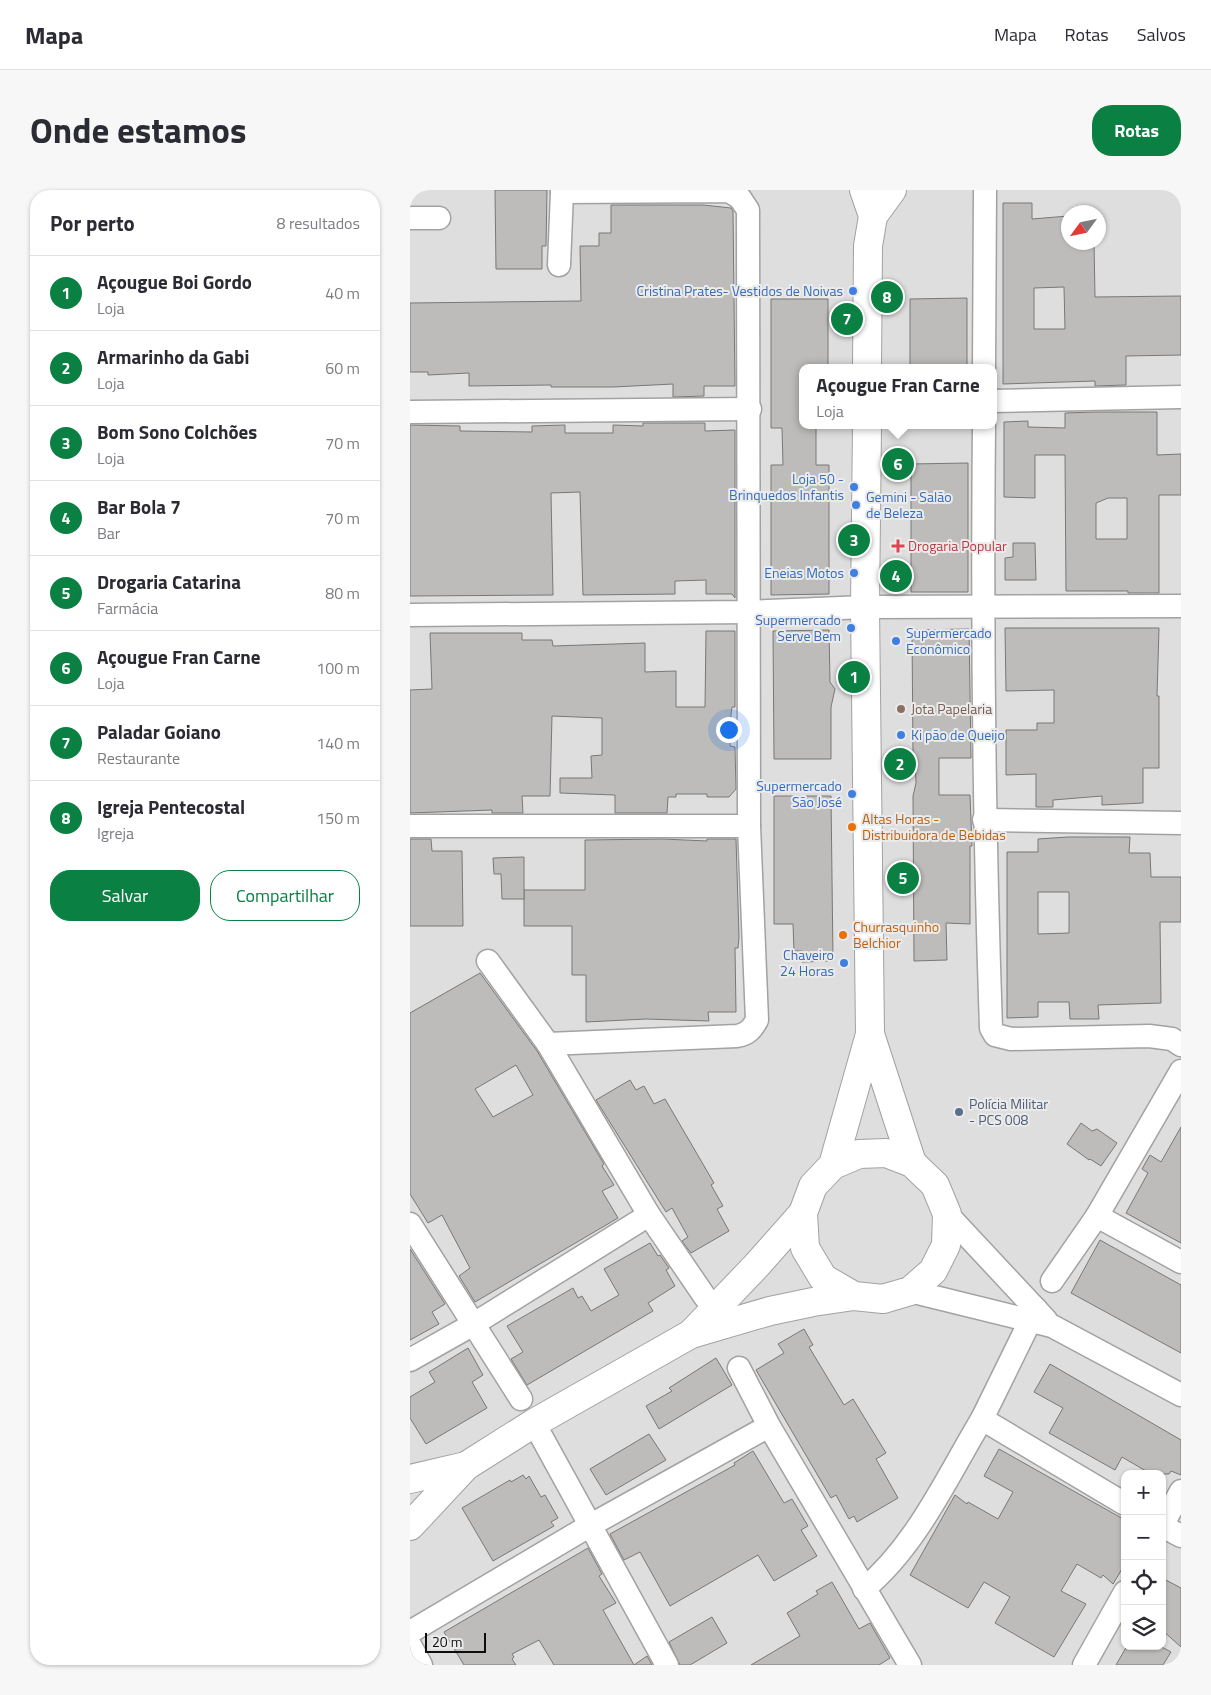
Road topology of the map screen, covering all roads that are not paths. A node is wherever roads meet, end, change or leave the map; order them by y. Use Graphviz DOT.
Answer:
graph roads {
  1 [pos="864,190"];
  2 [pos="892,190"];
  3 [pos="985,190"];
  4 [pos="562,191"];
  5 [pos="872,216"];
  6 [pos="410,218"];
  7 [pos="440,218"];
  8 [pos="559,265"];
  9 [pos="867,364"];
  10 [pos="984,364"];
  11 [pos="1181,397"];
  12 [pos="997,401"];
  13 [pos="750,409"];
  14 [pos="410,412"];
  15 [pos="867,429"];
  16 [pos="984,429"];
  17 [pos="1181,606"];
  18 [pos="865,607"];
  19 [pos="982,607"];
  20 [pos="747,612"];
  21 [pos="410,615"];
  22 [pos="984,820"];
  23 [pos="1181,823"];
  24 [pos="410,826"];
  25 [pos="749,826"];
  26 [pos="488,961"];
  27 [pos="870,1034"];
  28 [pos="548,1044"];
  29 [pos="1181,1046"];
  30 [pos="1181,1070"];
  31 [pos="912,1163"];
  32 [pos="834,1165"];
  33 [pos="803,1213"];
  34 [pos="948,1214"];
  35 [pos="649,1215"];
  36 [pos="1097,1216"];
  37 [pos="410,1224"];
  38 [pos="1181,1262"];
  39 [pos="1052,1281"];
  40 [pos="910,1291"];
  41 [pos="854,1296"];
  42 [pos="706,1297"];
  43 [pos="1039,1318"];
  44 [pos="472,1325"];
  45 [pos="691,1334"];
  46 [pos="410,1360"];
  47 [pos="739,1368"];
  48 [pos="1181,1395"];
  49 [pos="521,1399"];
  50 [pos="982,1419"];
  51 [pos="534,1423"];
  52 [pos="769,1426"];
  53 [pos="466,1466"];
  54 [pos="410,1479"];
  55 [pos="1181,1491"];
  56 [pos="1121,1502"];
  57 [pos="1166,1519"];
  58 [pos="410,1525"];
  59 [pos="589,1526"];
  60 [pos="1166,1528"];
  61 [pos="1181,1536"];
  62 [pos="864,1589"];
  63 [pos="1121,1599"];
  64 [pos="410,1632"];
  65 [pos="410,1645"];
  66 [pos="421,1665"];
  67 [pos="667,1665"];
  68 [pos="910,1665"];
  69 [pos="1084,1665"];
  1 -- 5 [label="street"];
  2 -- 5 [label="street"];
  3 -- 10 [label="street"];
  4 -- 8 [label="street"];
  4 -- 13 [label="street"];
  5 -- 9 [label="street"];
  6 -- 7 [label="street"];
  11 -- 12 [label="street"];
  13 -- 14 [label="street"];
  13 -- 20 [label="street"];
  15 -- 18 [label="street"];
  16 -- 19 [label="street"];
  17 -- 19 [label="street"];
  18 -- 19 [label="street"];
  18 -- 20 [label="street"];
  18 -- 27 [label="street"];
  19 -- 22 [label="street"];
  20 -- 21 [label="street"];
  20 -- 25 [label="street"];
  22 -- 23 [label="street"];
  22 -- 29 [label="street"];
  24 -- 25 [label="street"];
  25 -- 28 [label="street"];
  26 -- 28 [label="street"];
  27 -- 31 [label="street"];
  27 -- 32 [label="street"];
  28 -- 35 [label="street"];
  30 -- 36 [label="street"];
  31 -- 32 [label="street"];
  31 -- 34 [label="street"];
  32 -- 33 [label="street"];
  33 -- 41 [label="street"];
  33 -- 45 [label="street"];
  34 -- 40 [label="street"];
  34 -- 43 [label="street"];
  35 -- 42 [label="street"];
  35 -- 44 [label="street"];
  36 -- 38 [label="street"];
  36 -- 39 [label="street"];
  37 -- 44 [label="street"];
  40 -- 41 [label="street"];
  40 -- 43 [label="street"];
  41 -- 45 [label="street"];
  43 -- 48 [label="street"];
  43 -- 50 [label="street"];
  44 -- 46 [label="street"];
  44 -- 49 [label="street"];
  45 -- 51 [label="street"];
  47 -- 52 [label="street"];
  50 -- 56 [label="street"];
  50 -- 62 [label="street"];
  51 -- 53 [label="street"];
  51 -- 59 [label="street"];
  52 -- 59 [label="street"];
  52 -- 62 [label="street"];
  53 -- 54 [label="street"];
  53 -- 58 [label="street"];
  55 -- 57 [label="street"];
  59 -- 64 [label="street"];
  59 -- 67 [label="street"];
  60 -- 61 [label="street"];
  62 -- 68 [label="street"];
  63 -- 69 [label="street"];
  65 -- 66 [label="street"];
}
